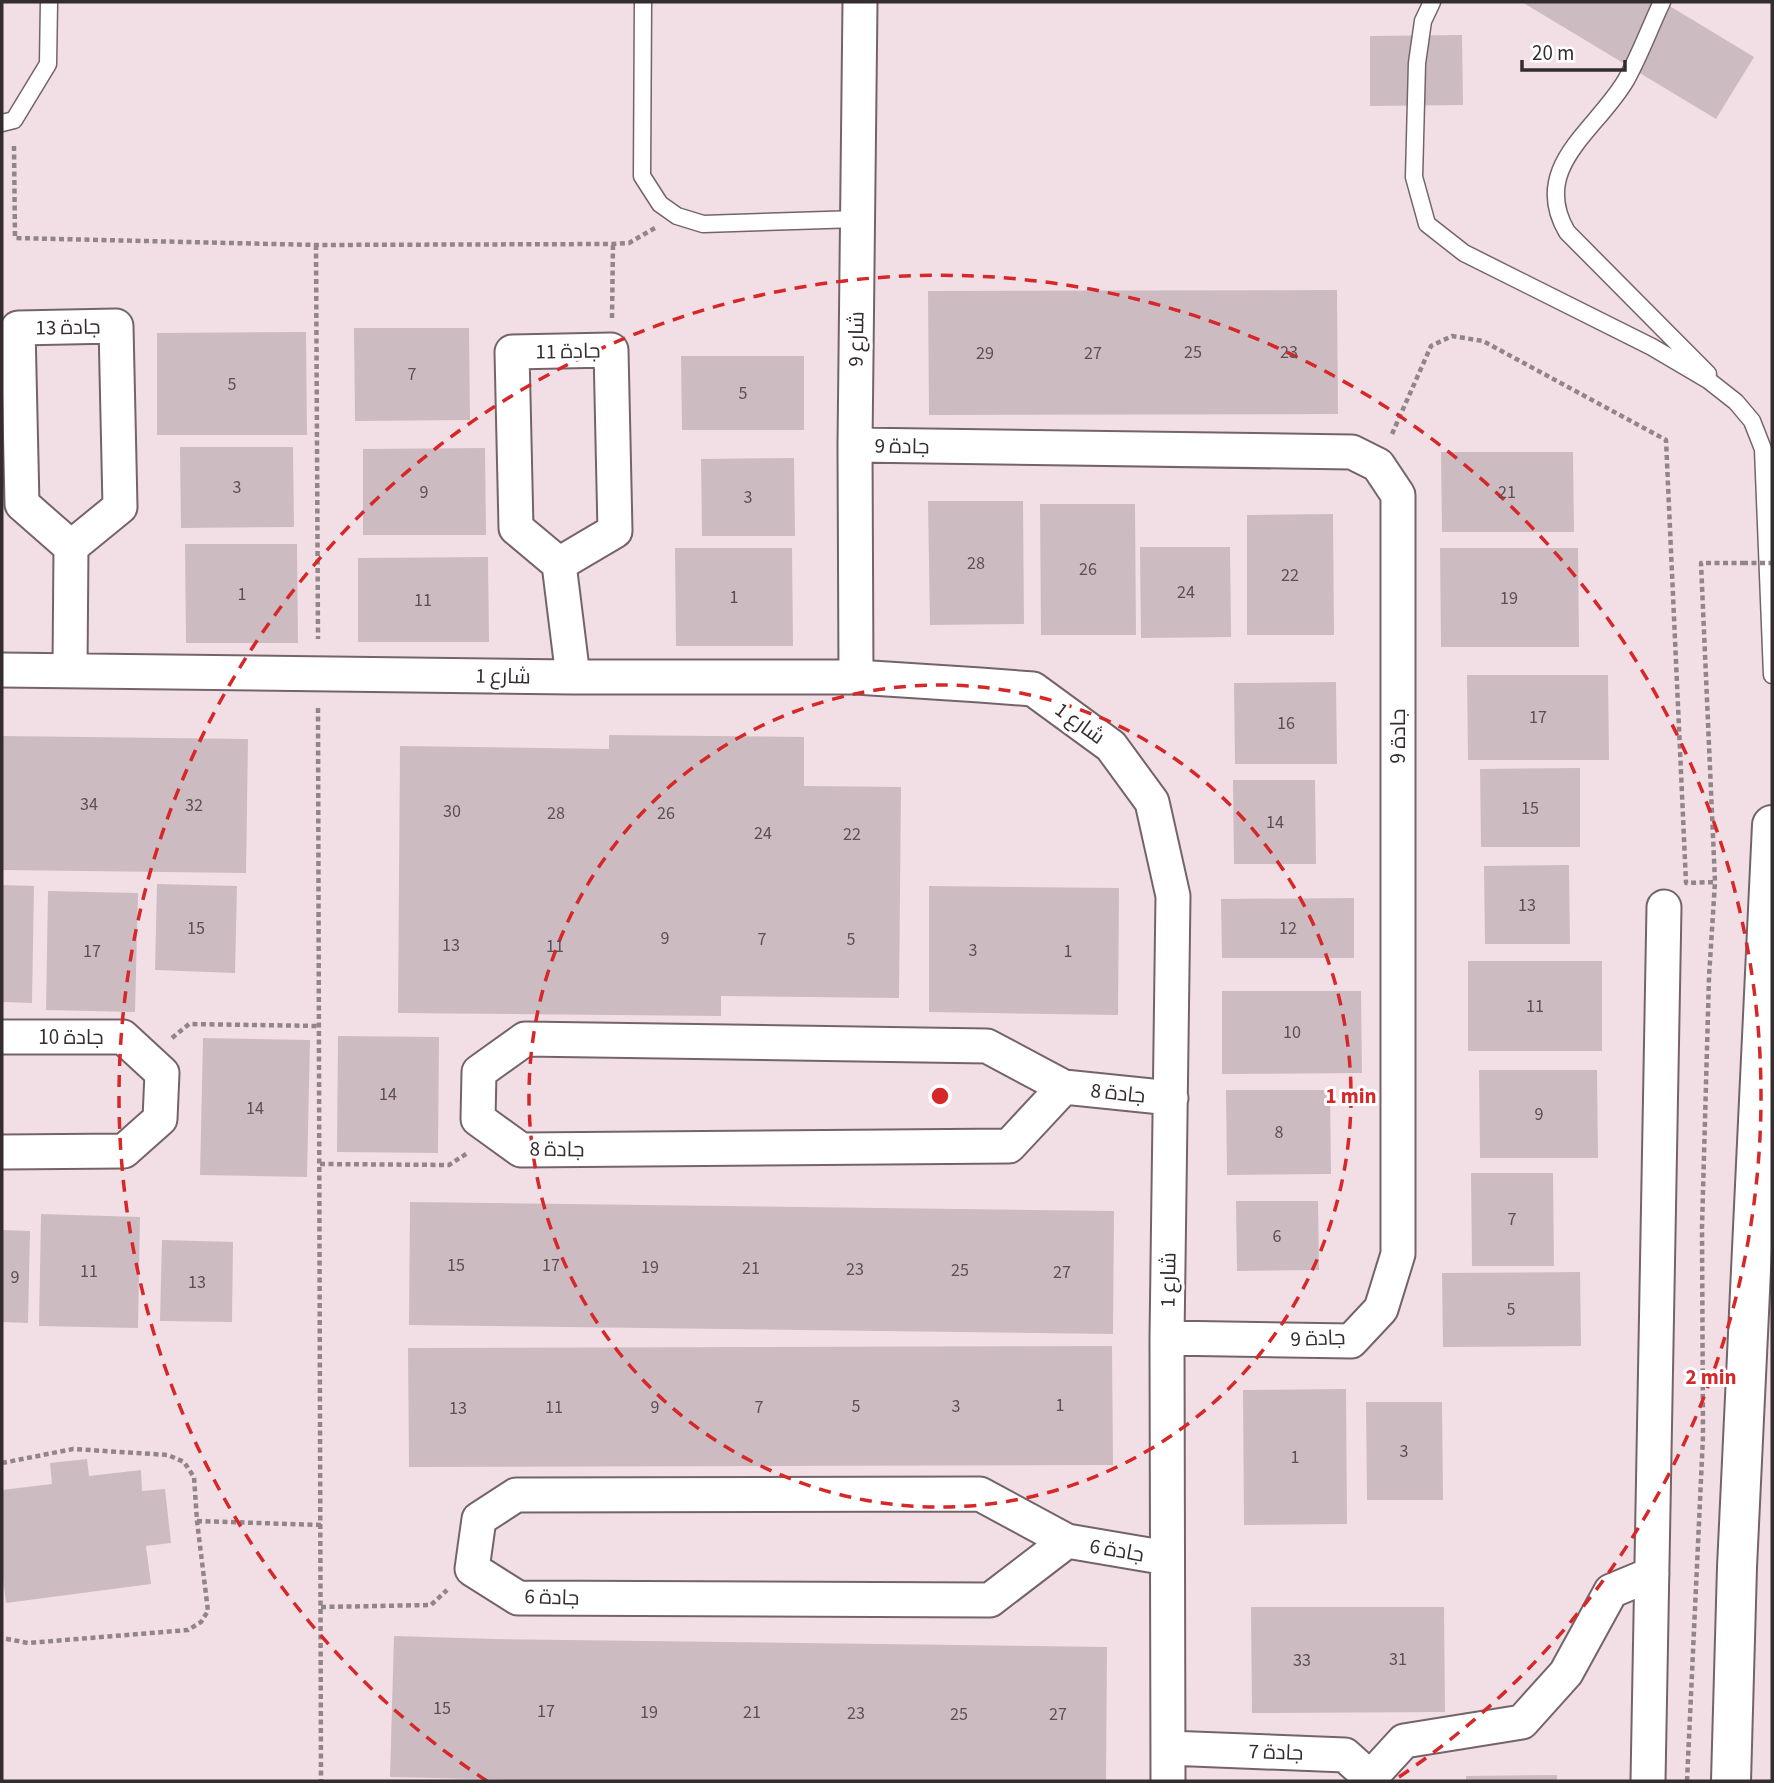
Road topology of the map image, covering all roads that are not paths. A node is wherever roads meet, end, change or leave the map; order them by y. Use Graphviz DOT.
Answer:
graph roads {
  1 [pos="48,2"];
  2 [pos="643,2"];
  3 [pos="860,2"];
  4 [pos="1432,2"];
  5 [pos="1662,2"];
  6 [pos="8,122"];
  7 [pos="858,219"];
  8 [pos="1736,402"];
  9 [pos="855,445"];
  10 [pos="71,547"];
  11 [pos="559,564"];
  12 [pos="70,669"];
  13 [pos="2,670"];
  14 [pos="1772,675"];
  15 [pos="573,677"];
  16 [pos="856,677"];
  17 [pos="1772,825"];
  18 [pos="1664,907"];
  19 [pos="1768,923"];
  20 [pos="1772,984"];
  21 [pos="2,1037"];
  22 [pos="1064,1087"];
  23 [pos="1171,1098"];
  24 [pos="2,1152"];
  25 [pos="1167,1338"];
  26 [pos="1067,1541"];
  27 [pos="1167,1558"];
  28 [pos="1652,1574"];
  29 [pos="1168,1748"];
  30 [pos="1373,1779"];
  31 [pos="1168,1781"];
  32 [pos="1648,1781"];
  33 [pos="1731,1781"];
  1 -- 6 [label="lane"];
  2 -- 7 [label="lane"];
  3 -- 7 [label="street, شارع 9"];
  4 -- 8 [label="lane"];
  5 -- 8 [label="lane"];
  7 -- 9 [label="street, شارع 9"];
  8 -- 14 [label="lane"];
  9 -- 16 [label="street, شارع 9"];
  9 -- 25 [label="street, جادة 9"];
  10 -- 10 [label="street, جادة 13"];
  10 -- 12 [label="street"];
  11 -- 11 [label="street, جادة 11"];
  11 -- 15 [label="street"];
  12 -- 13 [label="street, شارع 1"];
  12 -- 15 [label="street, شارع 1"];
  15 -- 16 [label="street, شارع 1"];
  16 -- 23 [label="street, شارع 1"];
  17 -- 19 [label="main road"];
  18 -- 28 [label="street"];
  19 -- 20 [label="main road"];
  19 -- 33 [label="main road"];
  21 -- 24 [label="street, جادة 10"];
  22 -- 22 [label="street, جادة 8"];
  22 -- 23 [label="street, جادة 8"];
  23 -- 25 [label="street, شارع 1"];
  25 -- 27 [label="street, شارع 1"];
  26 -- 26 [label="street, جادة 6"];
  26 -- 27 [label="street, جادة 6"];
  27 -- 29 [label="street, شارع 1"];
  28 -- 30 [label="street"];
  28 -- 32 [label="street"];
  29 -- 30 [label="street, جادة 7"];
  29 -- 31 [label="street, شارع 1"];
}
